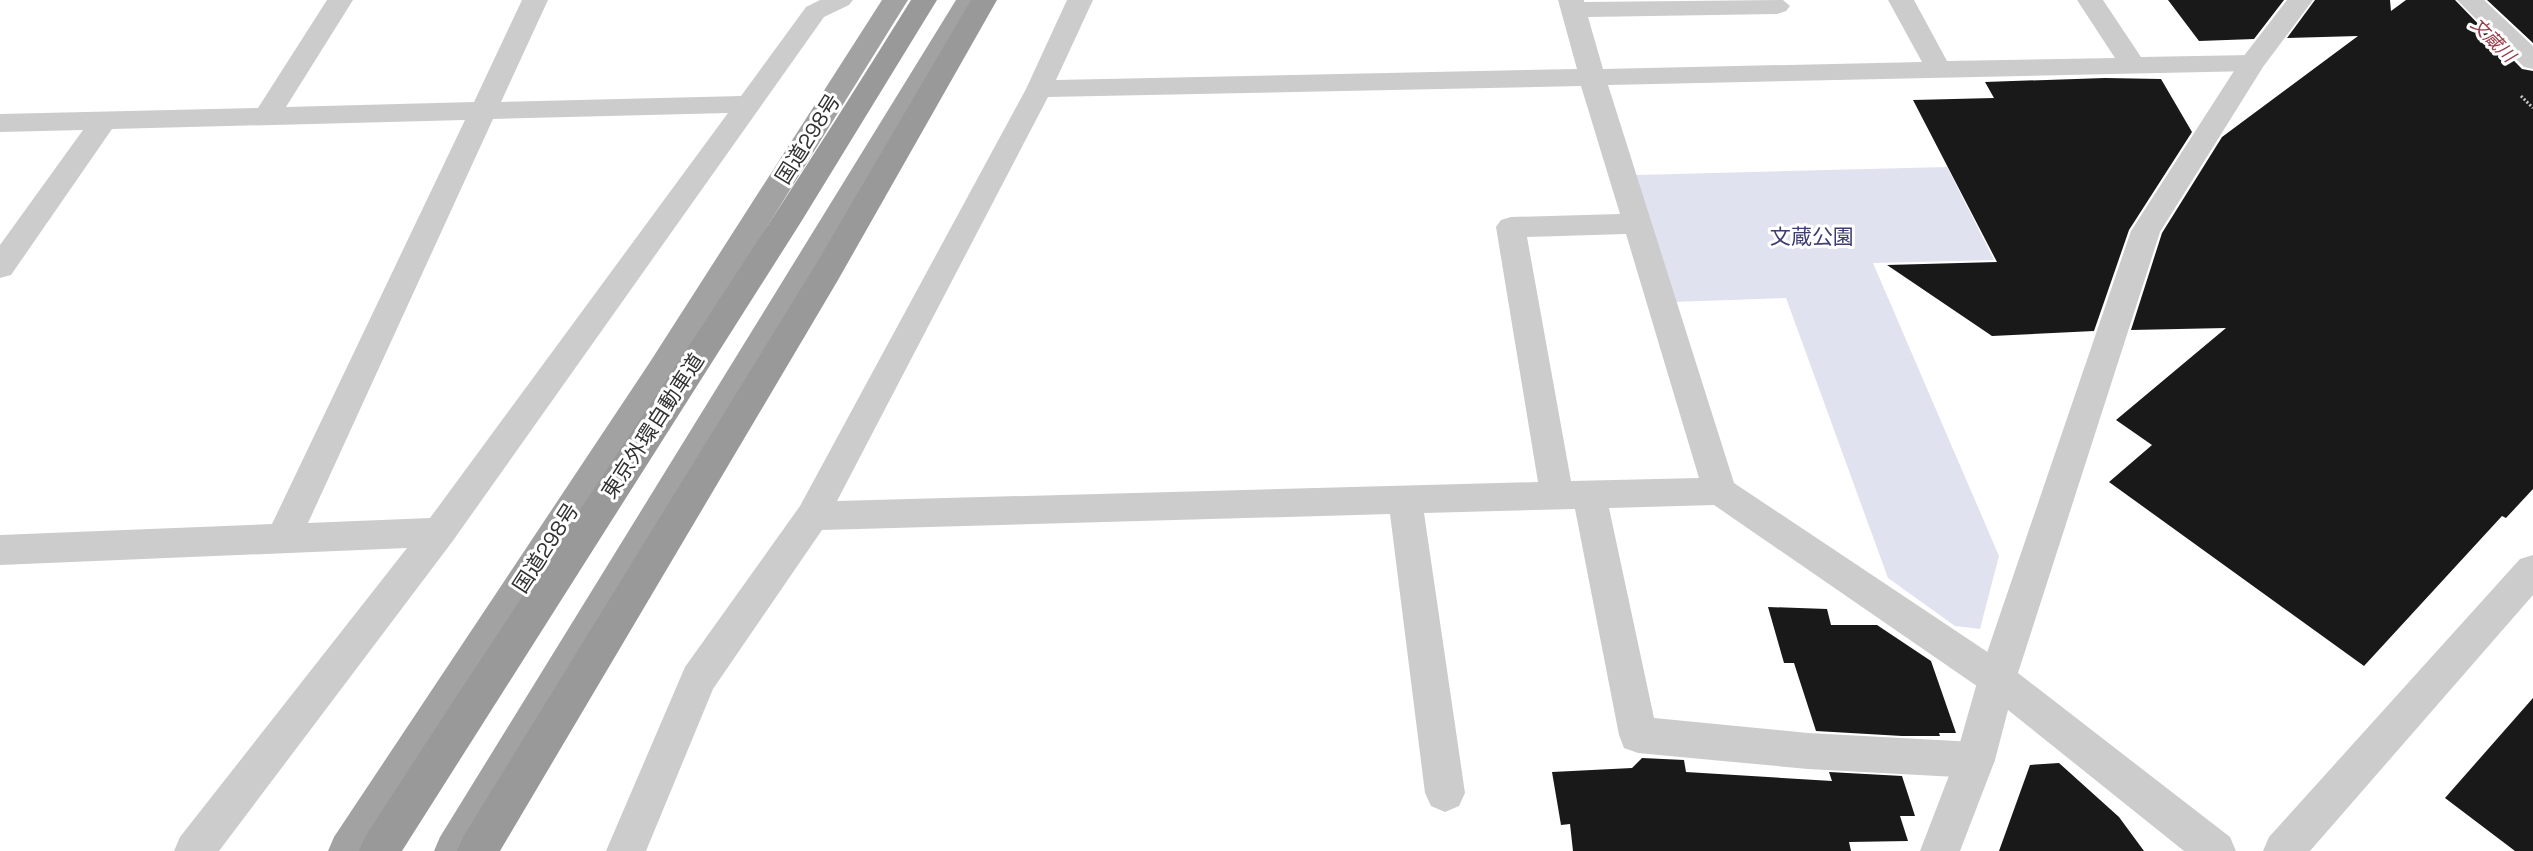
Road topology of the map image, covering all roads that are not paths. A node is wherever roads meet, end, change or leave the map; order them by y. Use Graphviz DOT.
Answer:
graph roads {
  1 [pos="340,0"];
  2 [pos="535,0"];
  3 [pos="840,0"];
  4 [pos="895,0"];
  5 [pos="924,0"];
  6 [pos="969,0"];
  7 [pos="984,0"];
  8 [pos="1080,0"];
  9 [pos="1900,0"];
  10 [pos="2090,0"];
  11 [pos="2300,0"];
  12 [pos="2470,0"];
  13 [pos="1572,5"];
  14 [pos="1777,6"];
  15 [pos="2533,61"];
  16 [pos="2252,63"];
  17 [pos="2133,65"];
  18 [pos="1938,68"];
  19 [pos="1592,77"];
  20 [pos="1039,89"];
  21 [pos="749,104"];
  22 [pos="482,112"];
  23 [pos="266,117"];
  24 [pos="104,120"];
  25 [pos="0,123"];
  26 [pos="1637,224"];
  27 [pos="0,267"];
  28 [pos="1720,491"];
  29 [pos="1573,496"];
  30 [pos="1405,500"];
  31 [pos="812,516"];
  32 [pos="440,532"];
  33 [pos="283,538"];
  34 [pos="0,550"];
  35 [pos="2533,570"];
  36 [pos="1998,679"];
  37 [pos="1975,760"];
  38 [pos="1445,793"];
  39 [pos="194,851"];
  40 [pos="348,851"];
  41 [pos="379,851"];
  42 [pos="454,851"];
  43 [pos="477,851"];
  44 [pos="626,851"];
  45 [pos="1940,851"];
  46 [pos="2216,851"];
  47 [pos="2283,851"];
  1 -- 23 [label="street"];
  2 -- 22 [label="street"];
  3 -- 21 [label="street"];
  4 -- 40 [label="highway, 国道298号"];
  5 -- 41 [label="highway, 東京外環自動車道"];
  6 -- 42 [label="highway"];
  7 -- 43 [label="highway"];
  8 -- 20 [label="street"];
  9 -- 18 [label="street"];
  10 -- 17 [label="street"];
  11 -- 16 [label="street"];
  12 -- 15 [label="street"];
  13 -- 14 [label="street"];
  13 -- 19 [label="street"];
  16 -- 17 [label="street"];
  16 -- 36 [label="street"];
  17 -- 18 [label="street"];
  18 -- 19 [label="street"];
  19 -- 20 [label="street"];
  19 -- 26 [label="street"];
  20 -- 31 [label="street"];
  21 -- 22 [label="street"];
  21 -- 32 [label="street"];
  22 -- 23 [label="street"];
  22 -- 33 [label="street"];
  23 -- 24 [label="street"];
  24 -- 25 [label="street"];
  24 -- 27 [label="street"];
  26 -- 28 [label="street"];
  26 -- 29 [label="street"];
  28 -- 29 [label="street"];
  28 -- 36 [label="street"];
  29 -- 30 [label="street"];
  29 -- 37 [label="street"];
  30 -- 31 [label="street"];
  30 -- 38 [label="street"];
  31 -- 44 [label="street"];
  32 -- 33 [label="street"];
  32 -- 39 [label="street"];
  33 -- 34 [label="street"];
  35 -- 47 [label="street"];
  36 -- 37 [label="street"];
  36 -- 46 [label="street"];
  37 -- 45 [label="street"];
}
